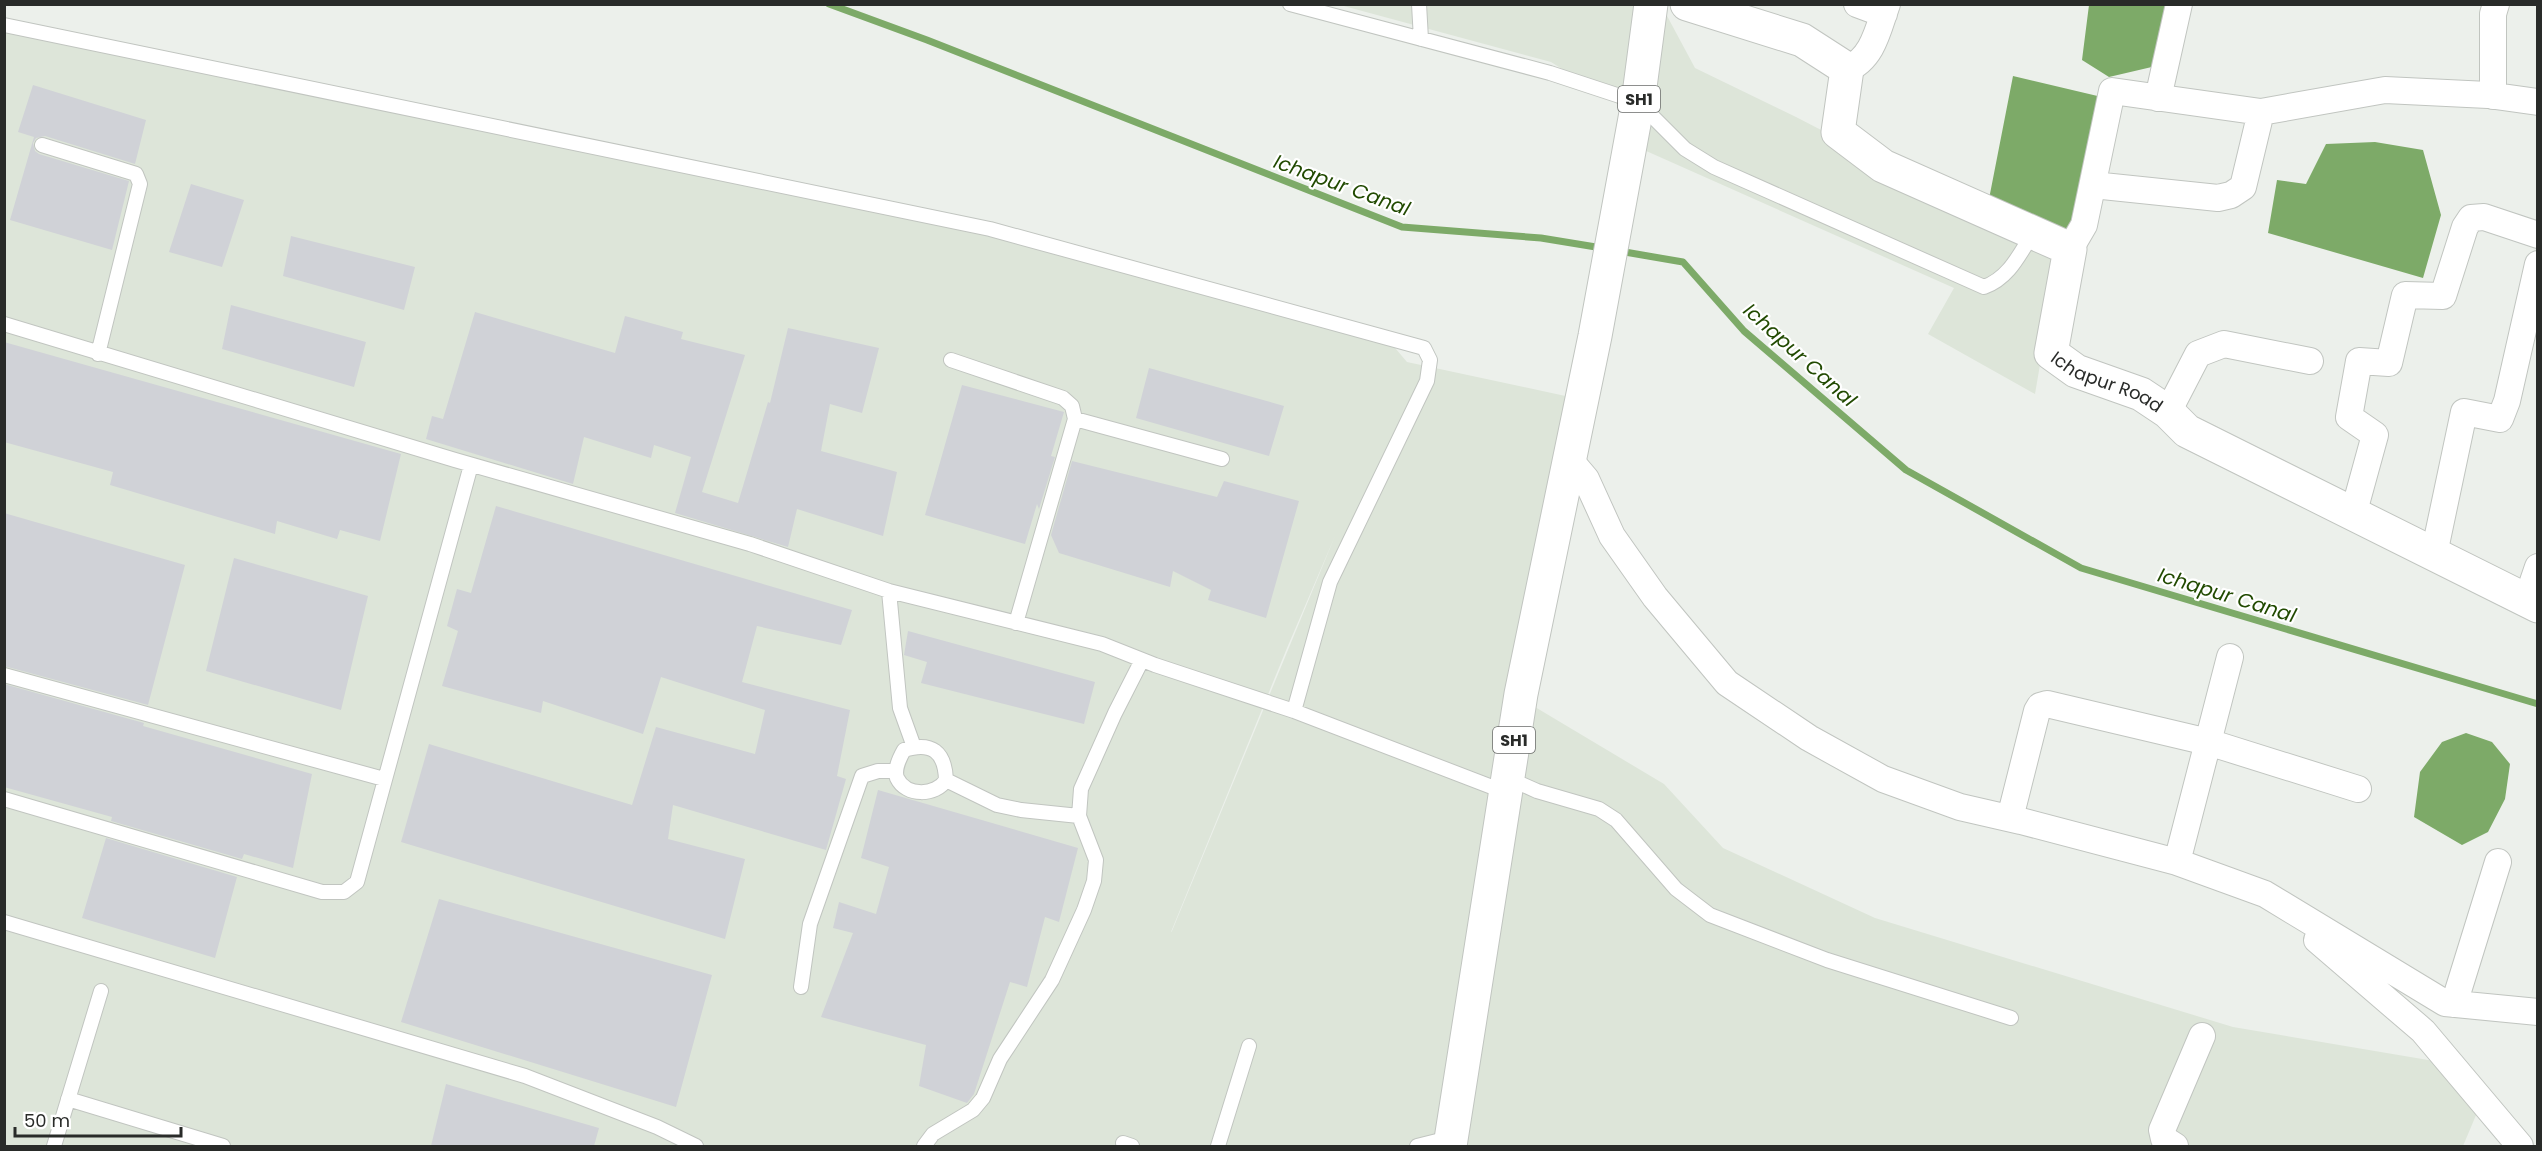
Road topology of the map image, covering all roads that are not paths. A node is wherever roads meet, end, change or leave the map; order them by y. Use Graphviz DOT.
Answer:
graph roads {
  1 [pos="1290,4"];
  2 [pos="1419,4"];
  3 [pos="1651,4"];
  4 [pos="1688,4"];
  5 [pos="1857,4"];
  6 [pos="2179,4"];
  7 [pos="2496,4"];
  8 [pos="1886,9"];
  9 [pos="1759,15"];
  10 [pos="4,25"];
  11 [pos="1421,39"];
  12 [pos="1847,69"];
  13 [pos="2493,96"];
  14 [pos="2158,98"];
  15 [pos="1638,102"];
  16 [pos="2538,102"];
  17 [pos="2261,112"];
  18 [pos="42,144"];
  19 [pos="2093,185"];
  20 [pos="2033,232"];
  21 [pos="2538,235"];
  22 [pos="2070,249"];
  23 [pos="2538,264"];
  24 [pos="4,324"];
  25 [pos="98,354"];
  26 [pos="951,360"];
  27 [pos="2310,361"];
  28 [pos="2168,412"];
  29 [pos="1075,419"];
  30 [pos="1222,459"];
  31 [pos="1569,459"];
  32 [pos="471,465"];
  33 [pos="2353,514"];
  34 [pos="2434,554"];
  35 [pos="2538,567"];
  36 [pos="889,591"];
  37 [pos="2532,604"];
  38 [pos="1016,623"];
  39 [pos="2230,657"];
  40 [pos="1142,660"];
  41 [pos="4,675"];
  42 [pos="1294,711"];
  43 [pos="2208,742"];
  44 [pos="914,747"];
  45 [pos="896,771"];
  46 [pos="384,779"];
  47 [pos="946,780"];
  48 [pos="1507,785"];
  49 [pos="2358,789"];
  50 [pos="4,800"];
  51 [pos="1078,816"];
  52 [pos="2010,818"];
  53 [pos="2177,862"];
  54 [pos="2498,862"];
  55 [pos="2265,894"];
  56 [pos="4,922"];
  57 [pos="801,987"];
  58 [pos="102,991"];
  59 [pos="2454,1005"];
  60 [pos="2538,1012"];
  61 [pos="2011,1018"];
  62 [pos="2202,1036"];
  63 [pos="1249,1046"];
  64 [pos="68,1099"];
  65 [pos="1451,1142"];
  66 [pos="54,1146"];
  67 [pos="223,1146"];
  68 [pos="696,1146"];
  69 [pos="924,1146"];
  70 [pos="1218,1146"];
  71 [pos="1417,1146"];
  72 [pos="2175,1146"];
  73 [pos="2520,1146"];
  1 -- 11 [label="lane"];
  2 -- 11 [label="lane"];
  3 -- 15 [label="street, SH1"];
  4 -- 9 [label="street"];
  5 -- 8 [label="street"];
  6 -- 14 [label="street"];
  7 -- 13 [label="street"];
  8 -- 12 [label="street"];
  9 -- 12 [label="street"];
  10 -- 42 [label="lane"];
  11 -- 15 [label="lane"];
  12 -- 20 [label="street"];
  13 -- 16 [label="street"];
  13 -- 17 [label="street"];
  14 -- 17 [label="street"];
  14 -- 19 [label="street"];
  15 -- 20 [label="lane"];
  15 -- 31 [label="street, SH1"];
  17 -- 19 [label="street"];
  18 -- 25 [label="lane"];
  19 -- 22 [label="street"];
  20 -- 22 [label="street"];
  21 -- 33 [label="street"];
  22 -- 28 [label="street, Ichapur Road"];
  23 -- 34 [label="street"];
  24 -- 25 [label="lane"];
  25 -- 32 [label="lane"];
  26 -- 29 [label="lane"];
  27 -- 28 [label="street"];
  28 -- 33 [label="street, Ichapur Road"];
  29 -- 30 [label="lane"];
  29 -- 38 [label="lane"];
  31 -- 48 [label="street, SH1"];
  31 -- 52 [label="street"];
  32 -- 36 [label="lane"];
  32 -- 46 [label="lane"];
  33 -- 34 [label="street, Ichapur Road"];
  34 -- 37 [label="street, Ichapur Road"];
  35 -- 37 [label="street"];
  36 -- 38 [label="lane"];
  36 -- 44 [label="lane"];
  38 -- 40 [label="lane"];
  39 -- 43 [label="street"];
  40 -- 42 [label="lane"];
  40 -- 51 [label="lane"];
  41 -- 46 [label="lane"];
  42 -- 48 [label="lane"];
  43 -- 49 [label="street"];
  43 -- 52 [label="street"];
  43 -- 53 [label="street"];
  44 -- 45 [label="lane"];
  44 -- 47 [label="lane"];
  45 -- 47 [label="lane"];
  45 -- 57 [label="lane"];
  46 -- 50 [label="lane"];
  47 -- 51 [label="lane"];
  48 -- 61 [label="lane"];
  48 -- 65 [label="street, SH1"];
  51 -- 69 [label="lane"];
  52 -- 53 [label="street"];
  53 -- 55 [label="street"];
  54 -- 59 [label="street"];
  55 -- 59 [label="street"];
  55 -- 73 [label="street"];
  56 -- 68 [label="lane"];
  58 -- 64 [label="lane"];
  59 -- 60 [label="street"];
  62 -- 72 [label="street"];
  63 -- 70 [label="lane"];
  64 -- 66 [label="lane"];
  64 -- 67 [label="lane"];
  65 -- 71 [label="lane"];
}
